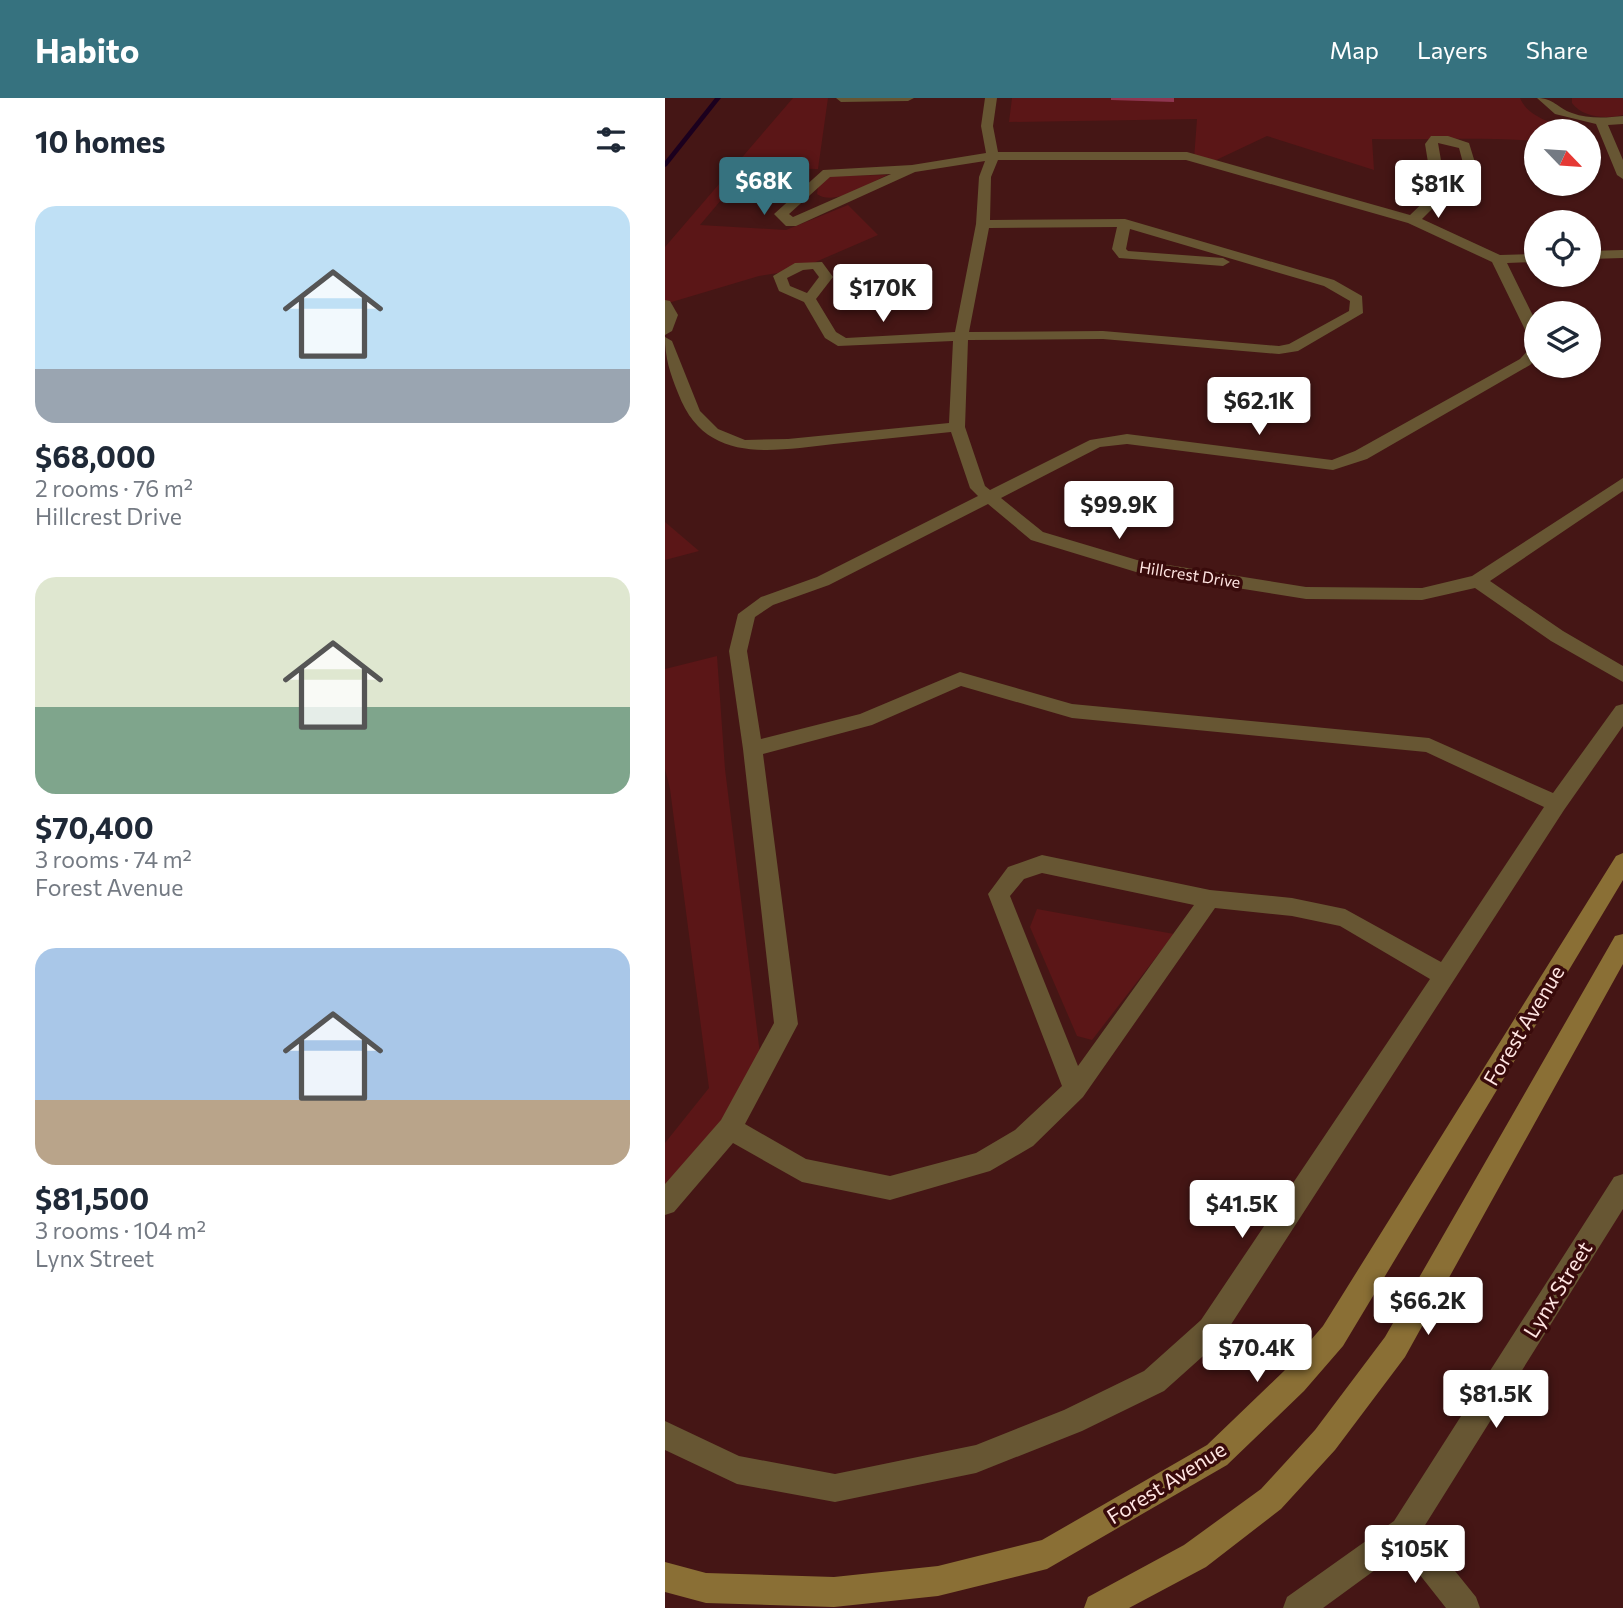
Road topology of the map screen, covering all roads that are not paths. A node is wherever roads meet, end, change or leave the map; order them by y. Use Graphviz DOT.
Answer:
graph roads {
  1 [pos="841,98"];
  2 [pos="908,98"];
  3 [pos="991,98"];
  4 [pos="1543,98"];
  5 [pos="1591,119"];
  6 [pos="1623,120"];
  7 [pos="1601,121"];
  8 [pos="993,156"];
  9 [pos="912,169"];
  10 [pos="1623,175"];
  11 [pos="1440,194"];
  12 [pos="1413,220"];
  13 [pos="1125,223"];
  14 [pos="983,224"];
  15 [pos="1623,254"];
  16 [pos="1601,255"];
  17 [pos="1524,258"];
  18 [pos="1498,259"];
  19 [pos="1260,264"];
  20 [pos="809,299"];
  21 [pos="665,304"];
  22 [pos="1524,313"];
  23 [pos="665,331"];
  24 [pos="961,336"];
  25 [pos="665,341"];
  26 [pos="1524,363"];
  27 [pos="957,426"];
  28 [pos="1623,484"];
  29 [pos="988,499"];
  30 [pos="1478,581"];
  31 [pos="1623,675"];
  32 [pos="1623,711"];
  33 [pos="753,749"];
  34 [pos="1557,804"];
  35 [pos="1623,862"];
  36 [pos="1210,900"];
  37 [pos="1623,943"];
  38 [pos="1445,975"];
  39 [pos="1075,1089"];
  40 [pos="730,1128"];
  41 [pos="1623,1186"];
  42 [pos="665,1203"];
  43 [pos="665,1435"];
  44 [pos="1404,1531"];
  45 [pos="665,1577"];
  46 [pos="1099,1608"];
  47 [pos="1298,1608"];
  48 [pos="1465,1608"];
  1 -- 2 [label="street"];
  3 -- 8 [label="street, Hillcrest Drive"];
  4 -- 5 [label="street"];
  6 -- 7 [label="street"];
  7 -- 10 [label="street"];
  8 -- 9 [label="street"];
  8 -- 12 [label="street"];
  8 -- 14 [label="street, Hillcrest Drive"];
  9 -- 9 [label="street"];
  11 -- 11 [label="street"];
  11 -- 12 [label="street"];
  12 -- 18 [label="street"];
  13 -- 14 [label="street"];
  13 -- 19 [label="street"];
  13 -- 19 [label="street"];
  14 -- 24 [label="street, Hillcrest Drive"];
  15 -- 16 [label="street"];
  17 -- 18 [label="street"];
  18 -- 22 [label="street"];
  19 -- 24 [label="street"];
  20 -- 24 [label="street"];
  21 -- 23 [label="street"];
  24 -- 27 [label="street, Hillcrest Drive"];
  25 -- 27 [label="street"];
  26 -- 29 [label="street"];
  27 -- 29 [label="street, Hillcrest Drive"];
  28 -- 30 [label="street, Hillcrest Drive"];
  29 -- 30 [label="street, Hillcrest Drive"];
  29 -- 33 [label="street"];
  30 -- 31 [label="street"];
  32 -- 34 [label="street"];
  33 -- 34 [label="street"];
  33 -- 40 [label="street"];
  34 -- 38 [label="street"];
  35 -- 45 [label="street, Forest Avenue"];
  36 -- 38 [label="street"];
  36 -- 39 [label="street"];
  36 -- 39 [label="street"];
  37 -- 46 [label="street"];
  38 -- 43 [label="street"];
  39 -- 40 [label="street"];
  40 -- 42 [label="street"];
  41 -- 44 [label="street, Lynx Street"];
  44 -- 47 [label="street, Lynx Street"];
  44 -- 48 [label="street"];
}
